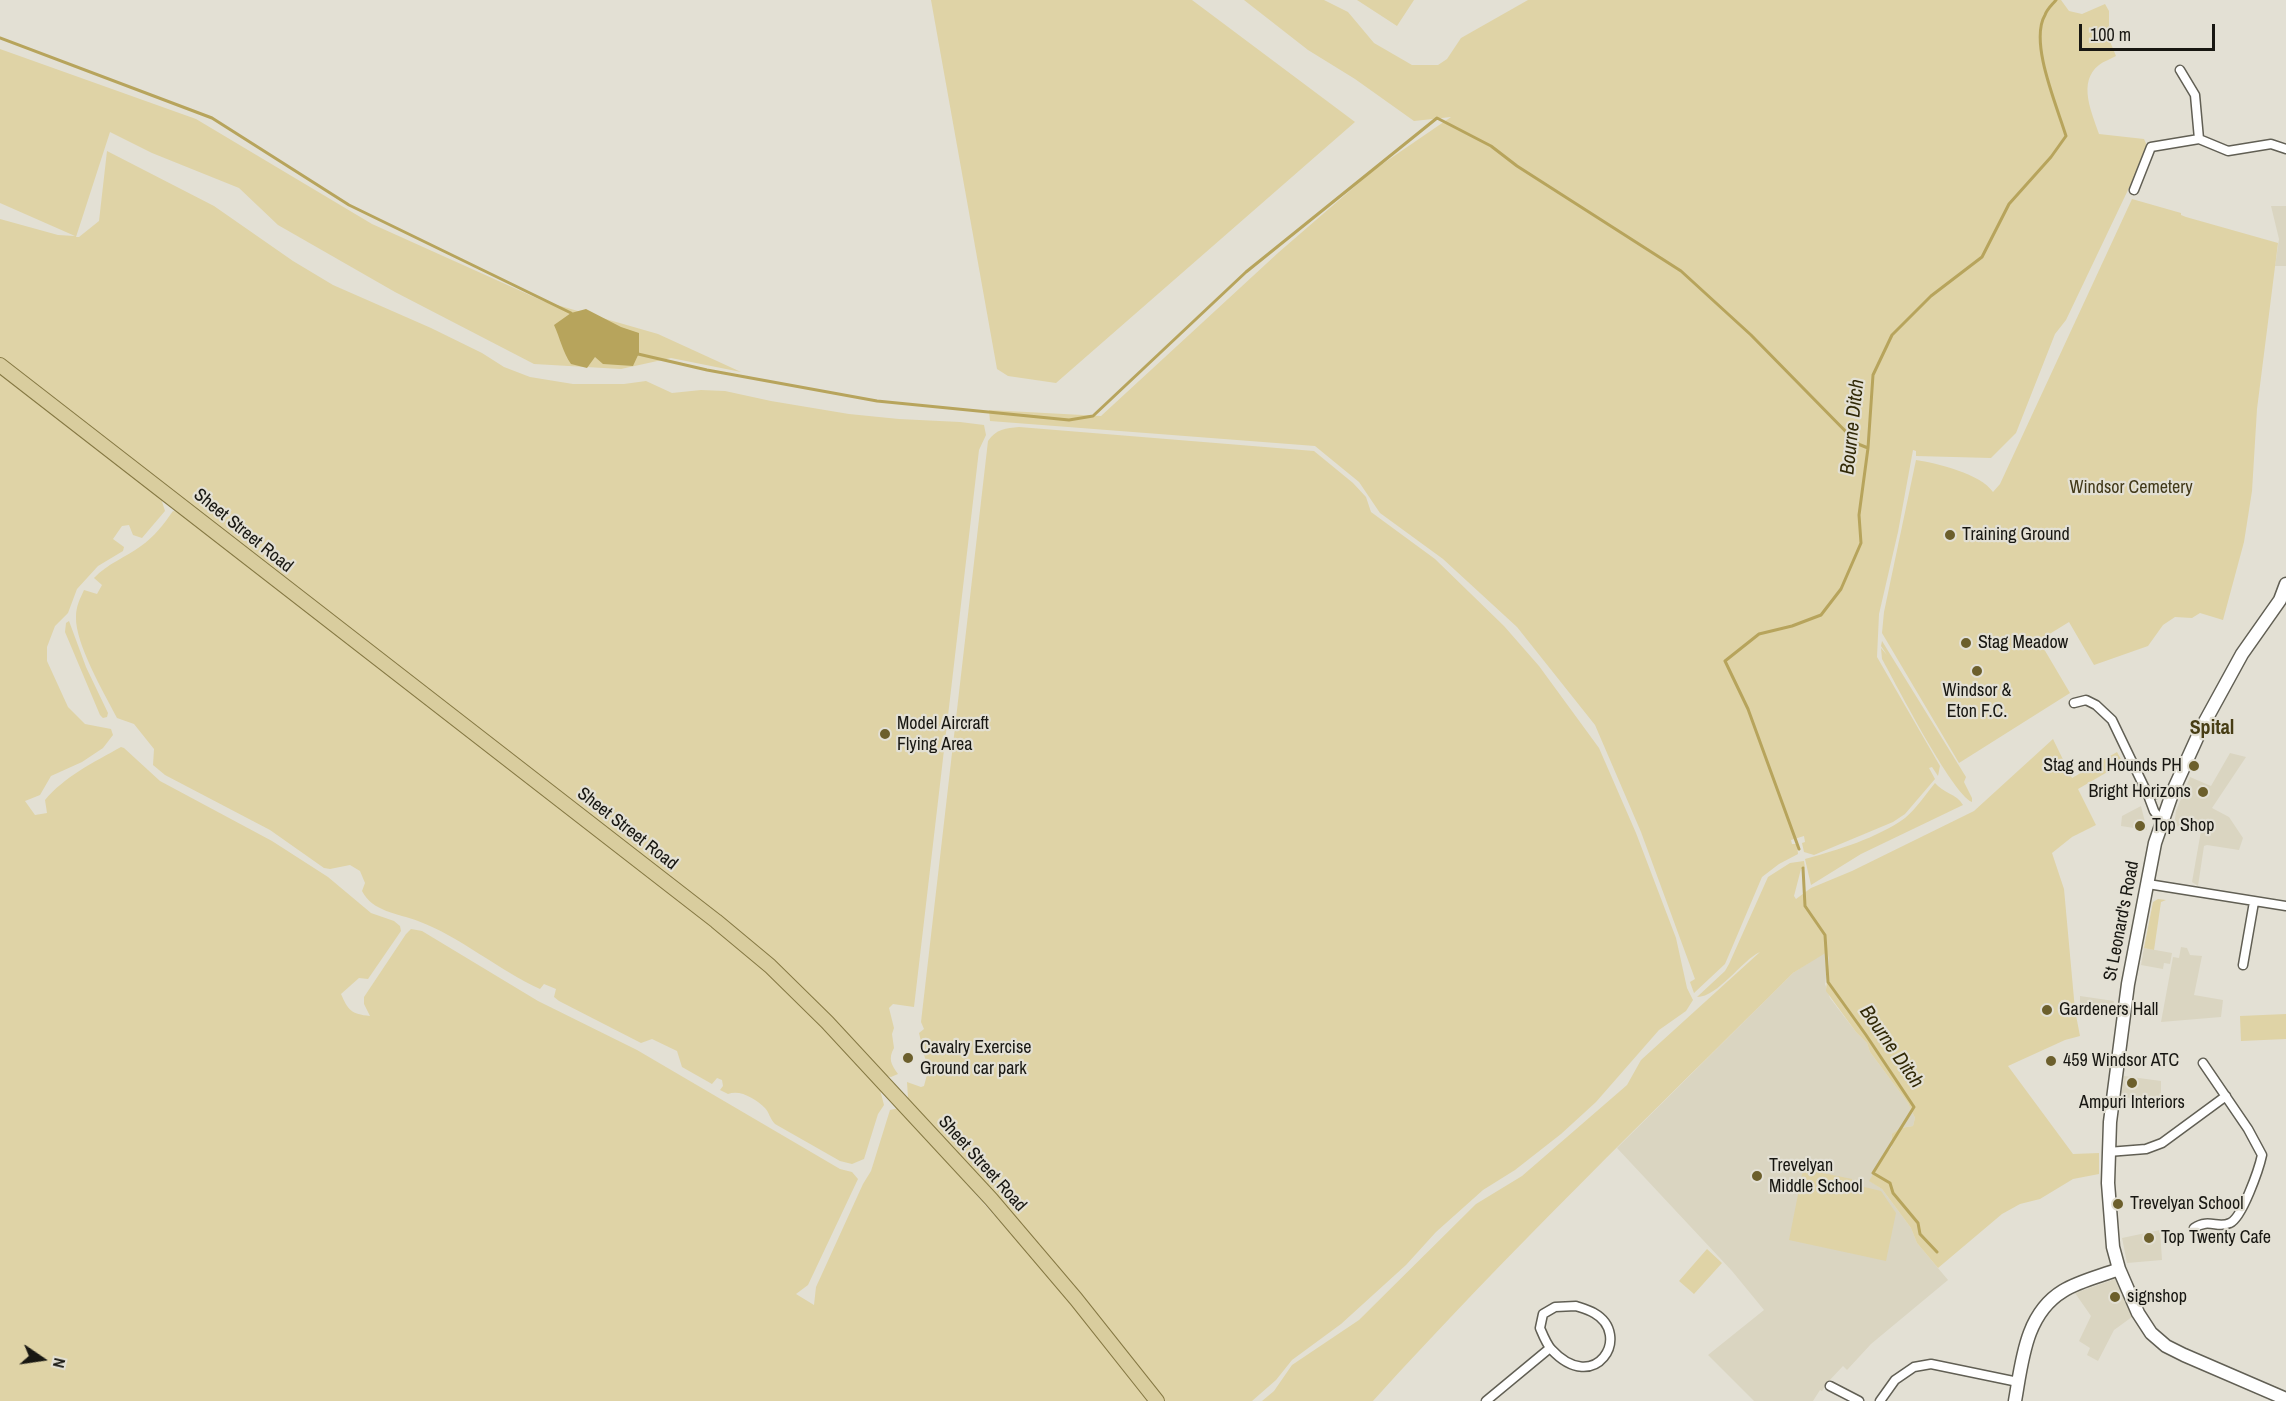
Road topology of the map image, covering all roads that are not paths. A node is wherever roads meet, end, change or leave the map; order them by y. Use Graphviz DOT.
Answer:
graph roads {
  1 [pos="2180,70"];
  2 [pos="2199,139"];
  3 [pos="2286,149"];
  4 [pos="2134,190"];
  5 [pos="0,365"];
  6 [pos="2286,584"];
  7 [pos="2074,703"];
  8 [pos="2173,791"];
  9 [pos="2148,795"];
  10 [pos="2162,822"];
  11 [pos="2148,885"];
  12 [pos="2254,902"];
  13 [pos="2286,906"];
  14 [pos="2243,965"];
  15 [pos="2203,1063"];
  16 [pos="2226,1096"];
  17 [pos="2108,1152"];
  18 [pos="2194,1228"];
  19 [pos="2119,1269"];
  20 [pos="1550,1348"];
  21 [pos="2019,1382"];
  22 [pos="1830,1386"];
  23 [pos="2286,1399"];
  24 [pos="1157,1401"];
  25 [pos="1486,1401"];
  26 [pos="1859,1401"];
  27 [pos="1880,1401"];
  28 [pos="2014,1401"];
  1 -- 2 [label="street"];
  2 -- 3 [label="street"];
  2 -- 4 [label="street"];
  5 -- 24 [label="main road, Sheet Street Road"];
  6 -- 8 [label="main road, St Leonard's Road"];
  7 -- 9 [label="street"];
  8 -- 9 [label="street"];
  8 -- 10 [label="main road, St Leonard's Road"];
  9 -- 10 [label="street"];
  10 -- 11 [label="main road, St Leonard's Road"];
  11 -- 12 [label="street"];
  11 -- 17 [label="main road, St Leonard's Road"];
  12 -- 13 [label="street"];
  12 -- 14 [label="street"];
  15 -- 16 [label="street"];
  16 -- 17 [label="street"];
  16 -- 18 [label="street"];
  17 -- 19 [label="main road, St Leonard's Road"];
  19 -- 21 [label="main road"];
  19 -- 23 [label="main road, St Leonard's Road"];
  20 -- 20 [label="street"];
  20 -- 25 [label="street"];
  21 -- 27 [label="street"];
  21 -- 28 [label="main road"];
  22 -- 26 [label="street"];
}
